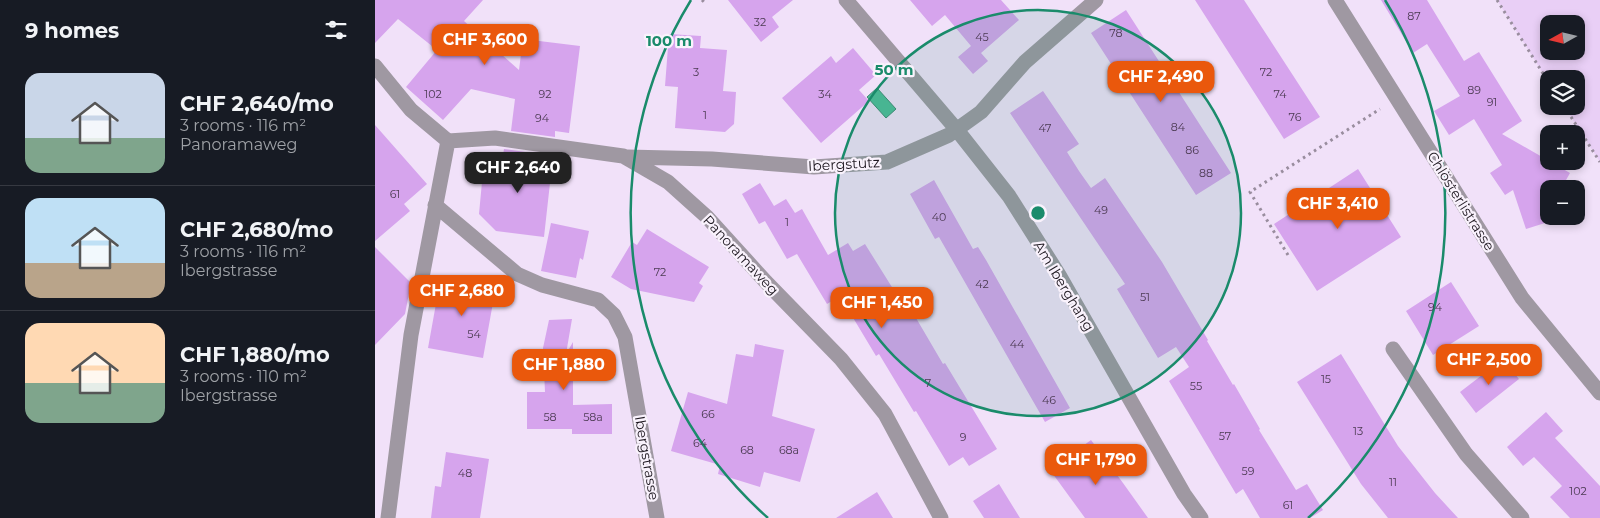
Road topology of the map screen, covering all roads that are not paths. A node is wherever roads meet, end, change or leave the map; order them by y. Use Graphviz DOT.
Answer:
graph roads {
  1 [pos="846,0"];
  2 [pos="1096,0"];
  3 [pos="1335,0"];
  4 [pos="375,66"];
  5 [pos="957,130"];
  6 [pos="447,141"];
  7 [pos="623,156"];
  8 [pos="435,205"];
  9 [pos="1393,349"];
  10 [pos="1600,393"];
  11 [pos="388,518"];
  12 [pos="657,518"];
  13 [pos="941,518"];
  14 [pos="1201,518"];
  15 [pos="1522,518"];
  1 -- 5 [label="street, Am Iberghang"];
  2 -- 5 [label="street, Ibergstutz"];
  3 -- 10 [label="street, Chlösterlistrasse"];
  4 -- 6 [label="street"];
  5 -- 7 [label="street, Ibergstutz"];
  5 -- 14 [label="street, Am Iberghang"];
  6 -- 7 [label="street, Panoramaweg"];
  6 -- 8 [label="street"];
  7 -- 13 [label="street, Panoramaweg"];
  8 -- 11 [label="street"];
  8 -- 12 [label="street, Ibergstrasse"];
  9 -- 15 [label="street"];
}
